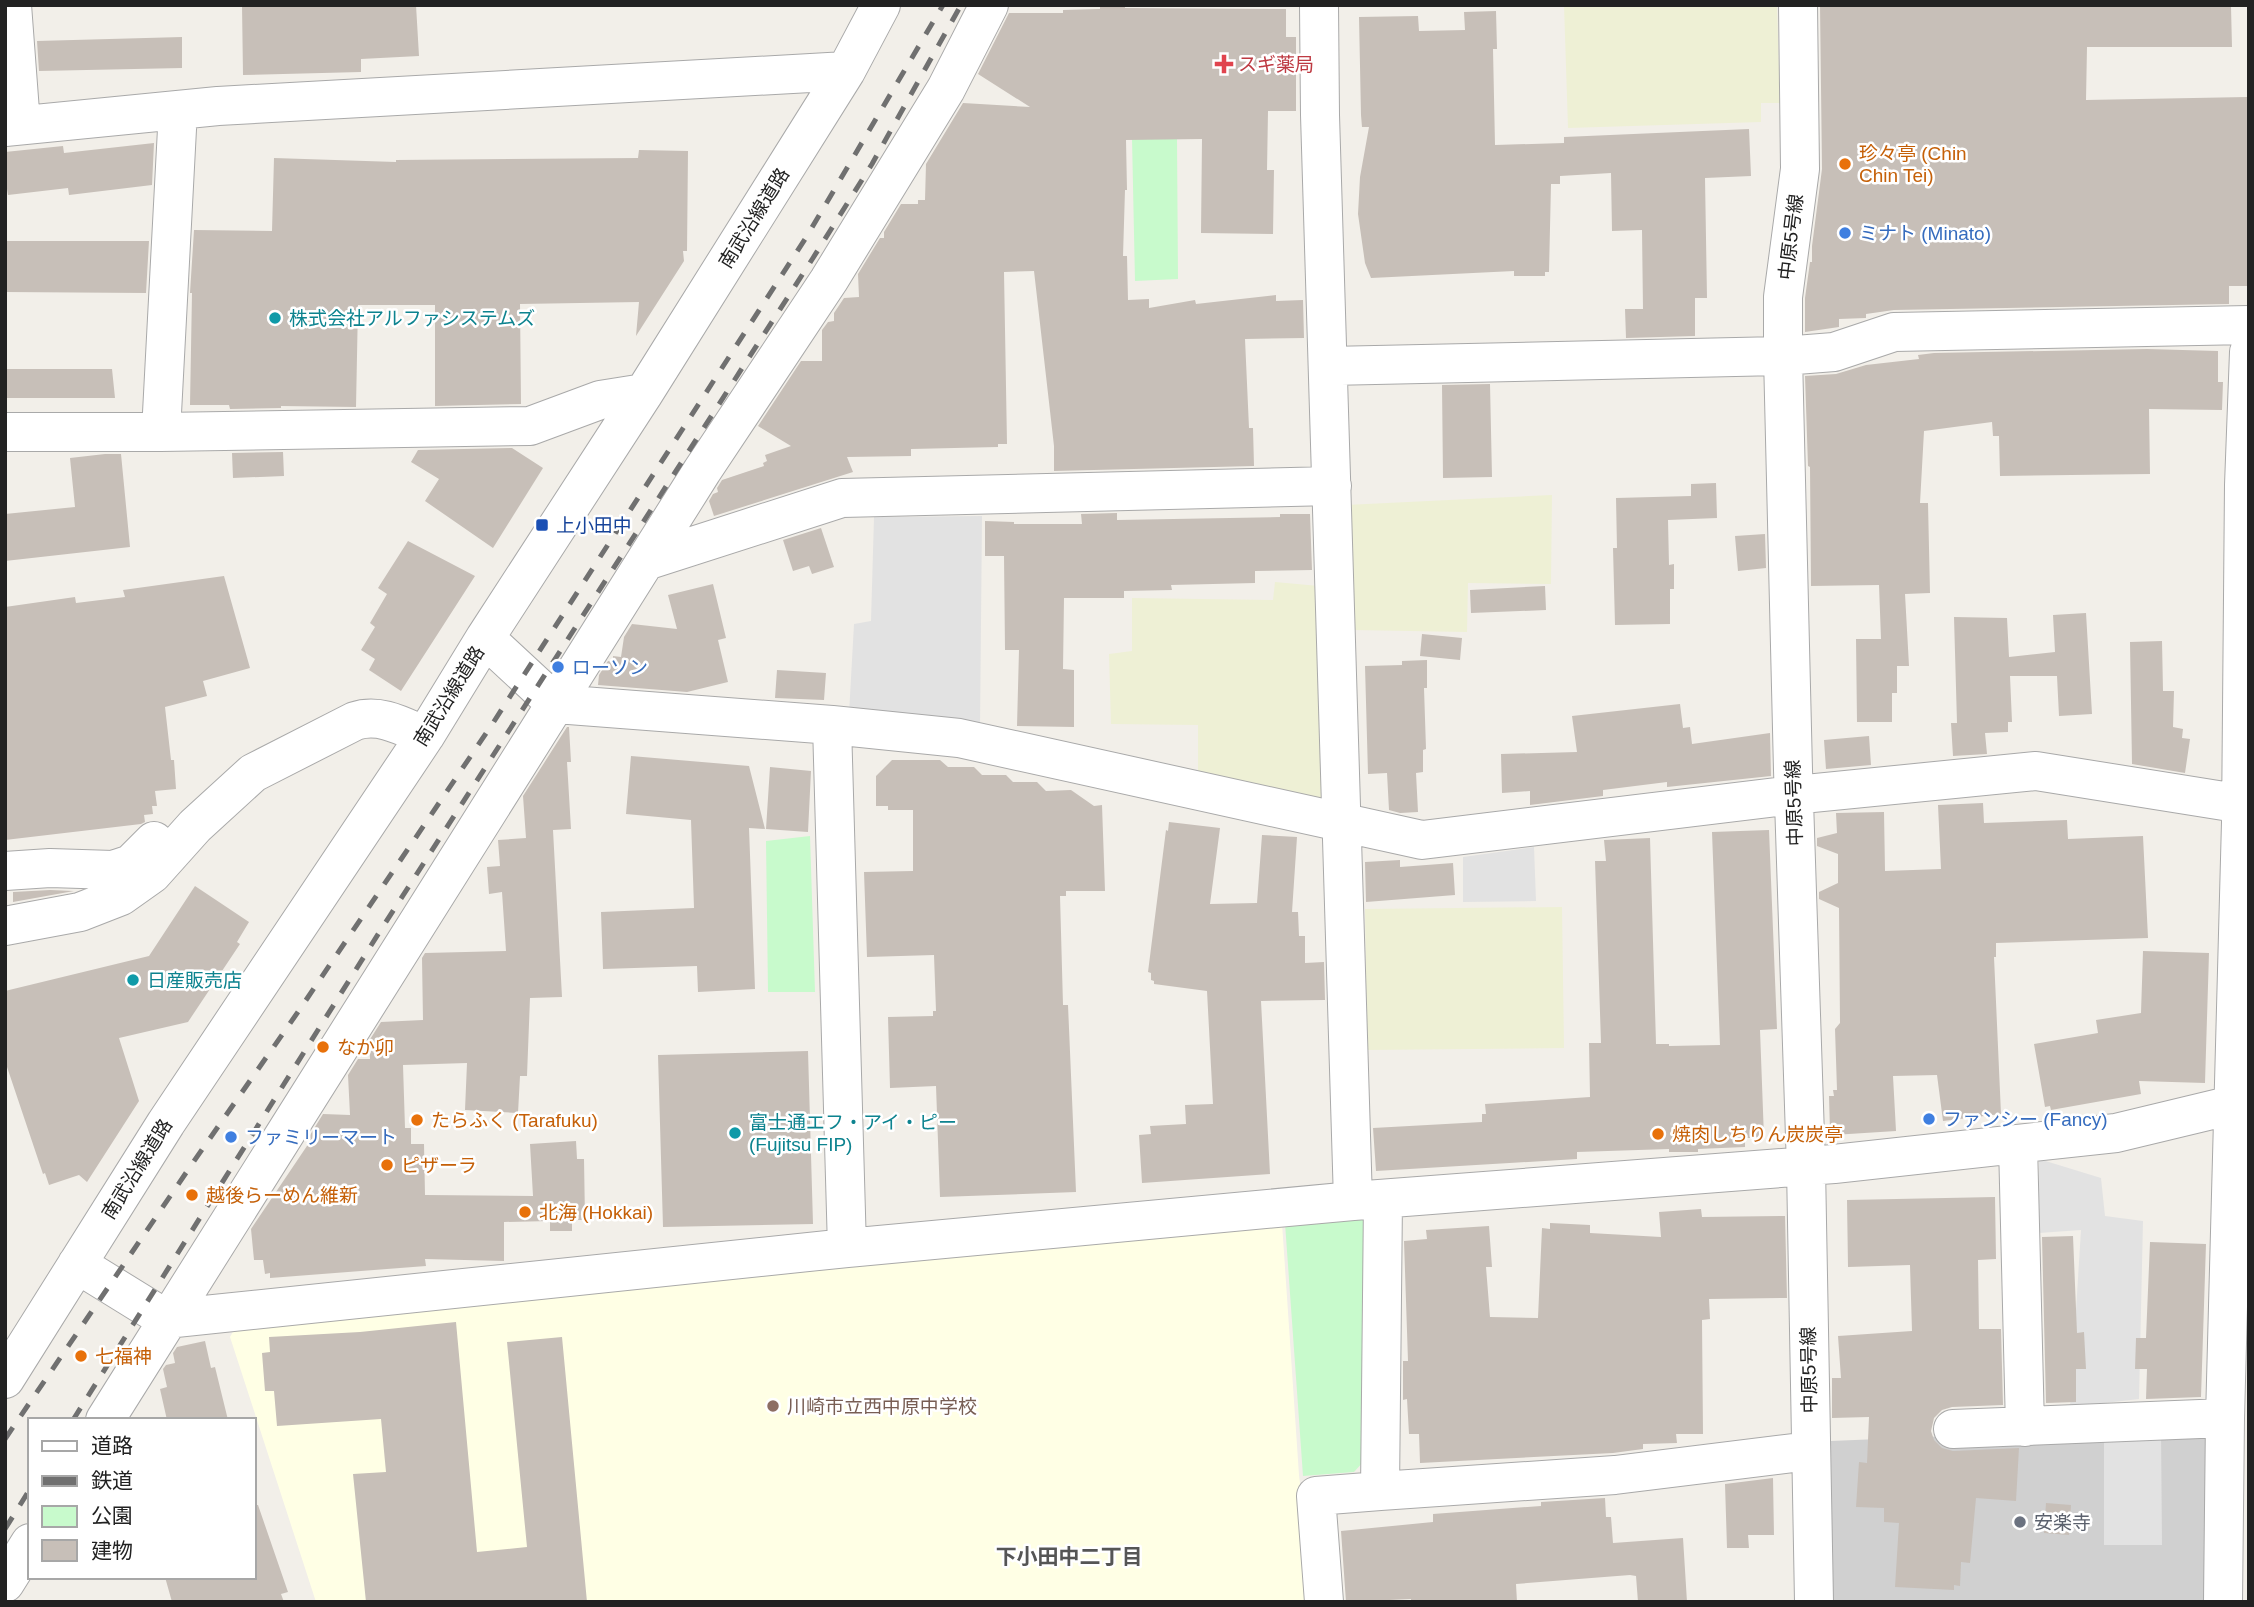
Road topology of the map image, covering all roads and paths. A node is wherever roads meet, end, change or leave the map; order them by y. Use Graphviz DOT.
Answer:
graph roads {
  1 [pos="12,5"];
  2 [pos="881,5"];
  3 [pos="989,5"];
  4 [pos="1320,5"];
  5 [pos="1798,5"];
  6 [pos="846,71"];
  7 [pos="178,110"];
  8 [pos="13,126"];
  9 [pos="2249,325"];
  10 [pos="2249,352"];
  11 [pos="1783,356"];
  12 [pos="1329,366"];
  13 [pos="644,393"];
  14 [pos="5,432"];
  15 [pos="161,432"];
  16 [pos="1332,486"];
  17 [pos="646,561"];
  18 [pos="485,638"];
  19 [pos="556,704"];
  20 [pos="832,724"];
  21 [pos="425,736"];
  22 [pos="1794,795"];
  23 [pos="2245,804"];
  24 [pos="1341,821"];
  25 [pos="195,826"];
  26 [pos="5,871"];
  27 [pos="5,926"];
  28 [pos="2241,1102"];
  29 [pos="2018,1144"];
  30 [pos="1806,1167"];
  31 [pos="1368,1200"];
  32 [pos="848,1248"];
  33 [pos="77,1265"];
  34 [pos="166,1319"];
  35 [pos="10,1364"];
  36 [pos="106,1418"];
  37 [pos="2225,1418"];
  38 [pos="2025,1427"];
  39 [pos="1953,1429"];
  40 [pos="1810,1451"];
  41 [pos="1380,1491"];
  42 [pos="28,1546"];
  43 [pos="2237,1563"];
  44 [pos="5,1584"];
  45 [pos="23,1602"];
  46 [pos="1324,1602"];
  47 [pos="1814,1602"];
  48 [pos="2223,1602"];
  1 -- 8 [label="street"];
  2 -- 6 [label="street, 南武沿線道路"];
  3 -- 17 [label="street"];
  4 -- 12 [label="street"];
  5 -- 11 [label="street, 中原5号線"];
  6 -- 7 [label="street"];
  6 -- 13 [label="street, 南武沿線道路"];
  7 -- 8 [label="street"];
  7 -- 15 [label="street"];
  9 -- 11 [label="street"];
  10 -- 23 [label="street"];
  11 -- 12 [label="street"];
  11 -- 22 [label="street, 中原5号線"];
  12 -- 16 [label="street"];
  13 -- 15 [label="street"];
  13 -- 18 [label="street, 南武沿線道路"];
  14 -- 15 [label="street"];
  16 -- 17 [label="street"];
  16 -- 24 [label="street"];
  17 -- 19 [label="street"];
  18 -- 19 [label="street"];
  18 -- 21 [label="street, 南武沿線道路"];
  19 -- 20 [label="street"];
  19 -- 34 [label="street"];
  20 -- 24 [label="street"];
  20 -- 32 [label="street"];
  21 -- 25 [label="street"];
  21 -- 33 [label="street, 南武沿線道路"];
  22 -- 23 [label="street"];
  22 -- 24 [label="street"];
  22 -- 30 [label="street, 中原5号線"];
  23 -- 28 [label="street"];
  24 -- 31 [label="street"];
  25 -- 26 [label="street"];
  25 -- 27 [label="street"];
  28 -- 29 [label="street"];
  28 -- 37 [label="street"];
  29 -- 30 [label="street"];
  29 -- 38 [label="street"];
  30 -- 31 [label="street"];
  30 -- 40 [label="street, 中原5号線"];
  31 -- 32 [label="street"];
  31 -- 41 [label="street"];
  32 -- 34 [label="street"];
  33 -- 34 [label="street"];
  33 -- 35 [label="street, 南武沿線道路"];
  34 -- 36 [label="street"];
  37 -- 38 [label="street"];
  37 -- 43 [label="street"];
  38 -- 39 [label="street"];
  40 -- 41 [label="street"];
  40 -- 47 [label="street, 中原5号線"];
  41 -- 46 [label="street"];
  42 -- 44 [label="street"];
  43 -- 48 [label="street"];
  44 -- 45 [label="street"];
}
